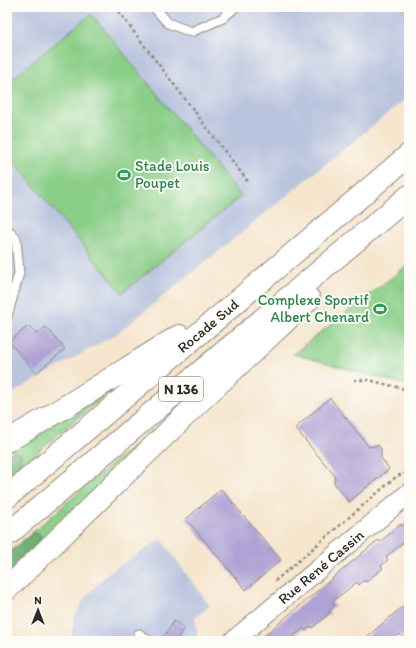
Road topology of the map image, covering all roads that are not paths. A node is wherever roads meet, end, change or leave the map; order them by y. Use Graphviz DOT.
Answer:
graph roads {
  1 [pos="154,7"];
  2 [pos="235,7"];
  3 [pos="409,155"];
  4 [pos="409,196"];
  5 [pos="7,229"];
  6 [pos="355,242"];
  7 [pos="234,304"];
  8 [pos="7,317"];
  9 [pos="7,441"];
  10 [pos="409,493"];
  11 [pos="7,497"];
  12 [pos="7,535"];
  13 [pos="7,590"];
  14 [pos="139,634"];
  15 [pos="149,641"];
  16 [pos="233,641"];
  1 -- 2 [label="lane"];
  3 -- 7 [label="highway, Rocade Sud / N 136"];
  4 -- 6 [label="highway, Rocade Sud / N 136"];
  5 -- 8 [label="lane"];
  6 -- 12 [label="highway, Rocade Sud / N 136"];
  6 -- 13 [label="highway"];
  7 -- 9 [label="highway"];
  7 -- 11 [label="highway, Rocade Sud / N 136"];
  10 -- 16 [label="street, Rue René Cassin"];
  14 -- 15 [label="lane"];
}
